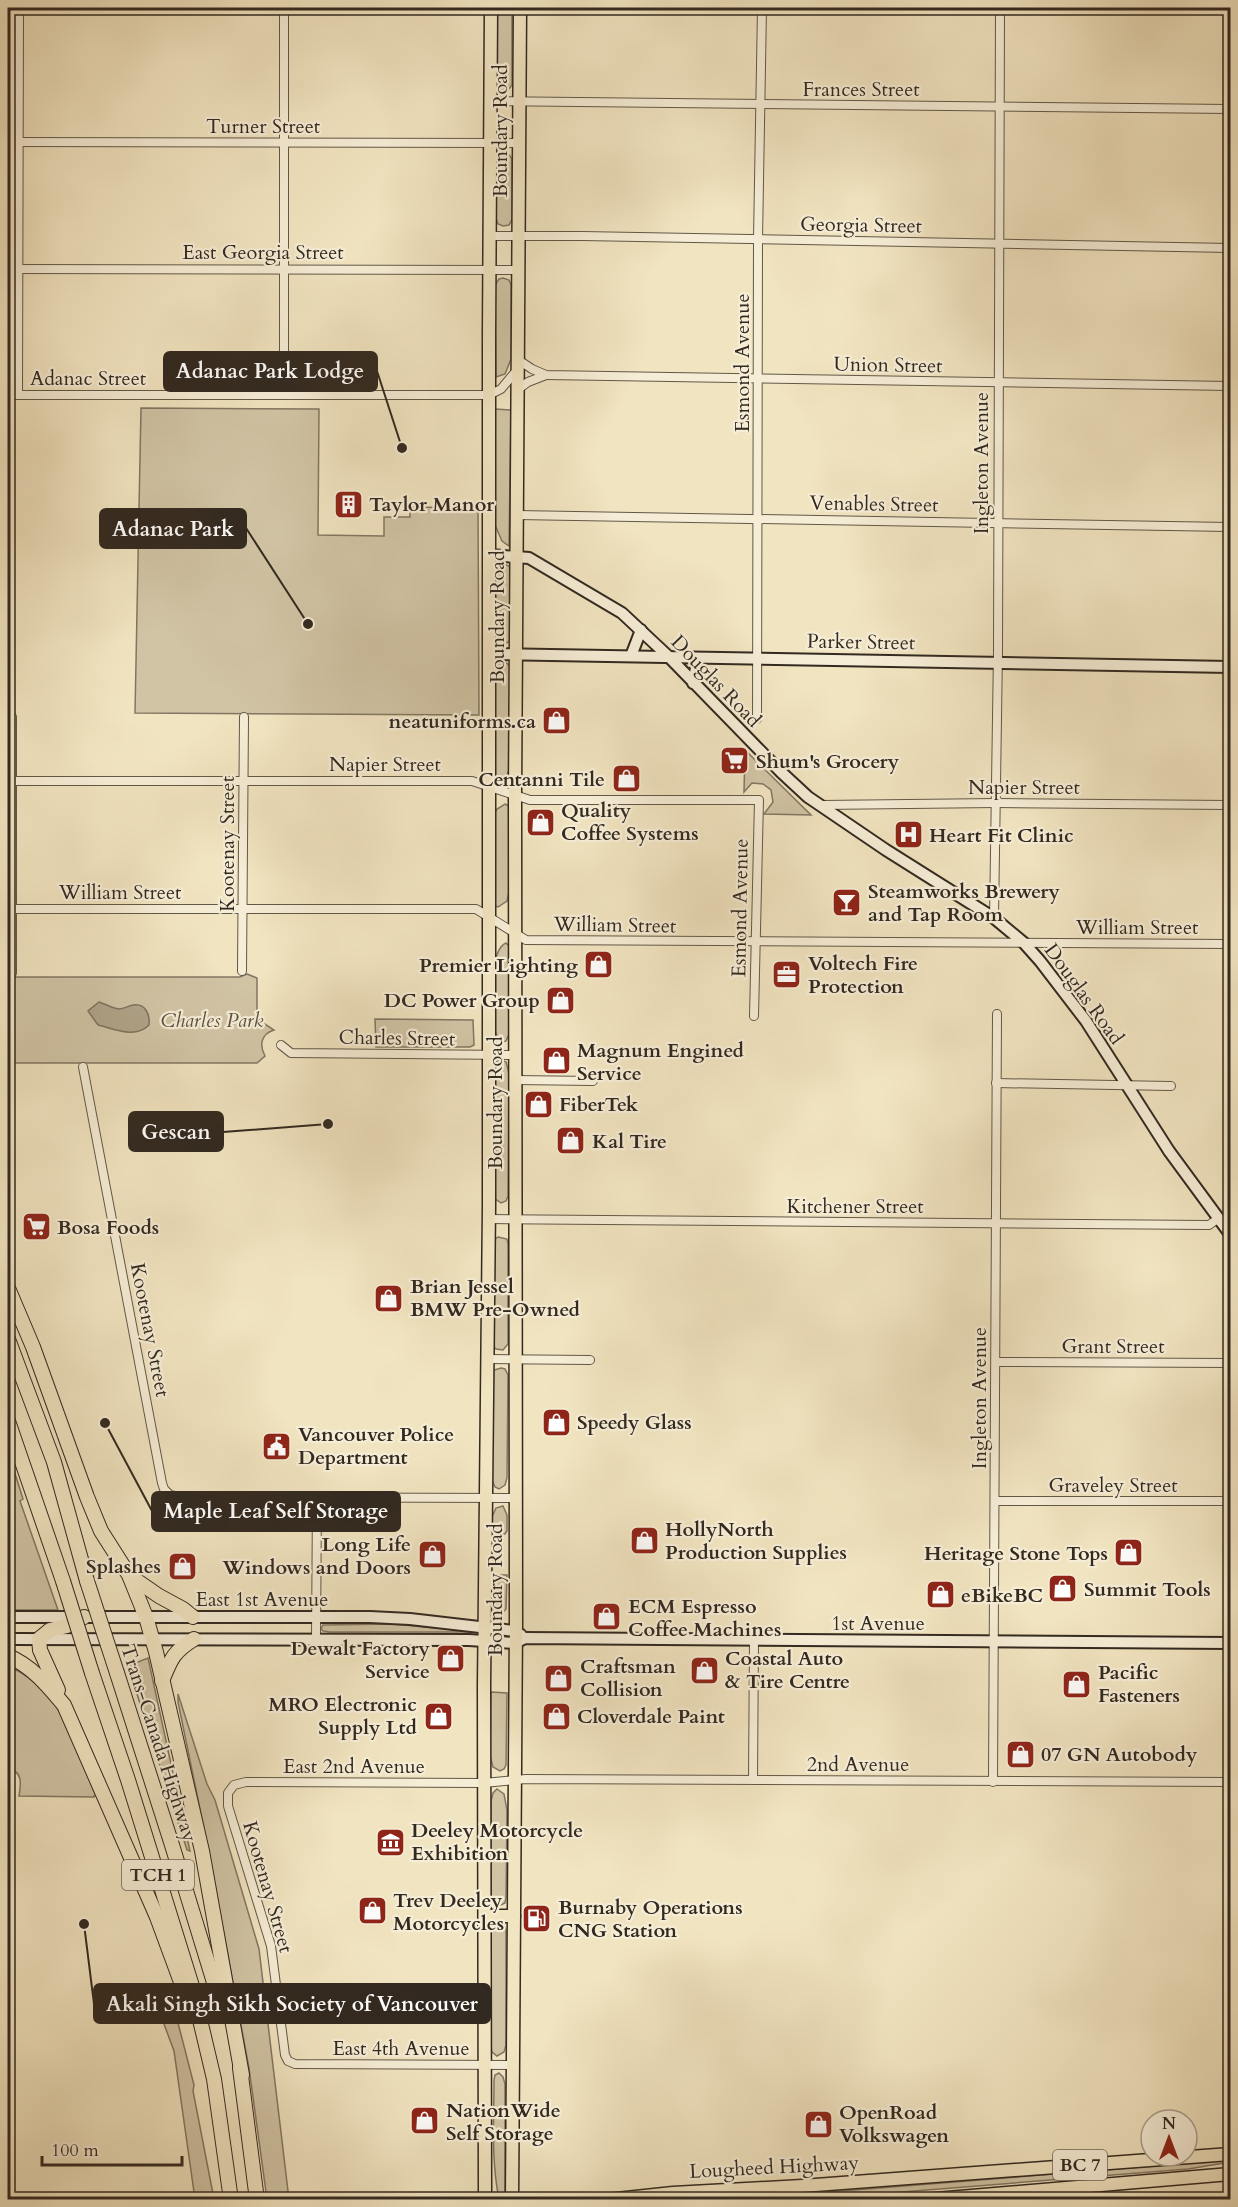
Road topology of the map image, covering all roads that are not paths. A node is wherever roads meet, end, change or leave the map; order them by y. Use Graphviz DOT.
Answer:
graph roads {
  1 [pos="19,8"];
  2 [pos="284,8"];
  3 [pos="491,8"];
  4 [pos="520,8"];
  5 [pos="762,8"];
  6 [pos="1000,8"];
  7 [pos="491,101"];
  8 [pos="519,101"];
  9 [pos="760,104"];
  10 [pos="999,107"];
  11 [pos="1230,109"];
  12 [pos="8,142"];
  13 [pos="19,142"];
  14 [pos="284,142"];
  15 [pos="491,143"];
  16 [pos="519,143"];
  17 [pos="490,236"];
  18 [pos="518,236"];
  19 [pos="758,239"];
  20 [pos="998,243"];
  21 [pos="1230,248"];
  22 [pos="283,268"];
  23 [pos="8,269"];
  24 [pos="18,269"];
  25 [pos="490,270"];
  26 [pos="518,270"];
  27 [pos="517,364"];
  28 [pos="546,375"];
  29 [pos="758,379"];
  30 [pos="998,383"];
  31 [pos="1230,386"];
  32 [pos="518,390"];
  33 [pos="284,394"];
  34 [pos="8,395"];
  35 [pos="18,395"];
  36 [pos="489,395"];
  37 [pos="517,515"];
  38 [pos="758,519"];
  39 [pos="998,522"];
  40 [pos="1230,527"];
  41 [pos="490,555"];
  42 [pos="517,555"];
  43 [pos="641,630"];
  44 [pos="490,654"];
  45 [pos="517,655"];
  46 [pos="631,656"];
  47 [pos="669,657"];
  48 [pos="698,658"];
  49 [pos="756,659"];
  50 [pos="998,662"];
  51 [pos="1230,667"];
  52 [pos="693,683"];
  53 [pos="12,717"];
  54 [pos="244,717"];
  55 [pos="757,719"];
  56 [pos="10,781"];
  57 [pos="244,781"];
  58 [pos="489,786"];
  59 [pos="515,795"];
  60 [pos="759,801"];
  61 [pos="996,803"];
  62 [pos="818,805"];
  63 [pos="1230,805"];
  64 [pos="10,909"];
  65 [pos="244,909"];
  66 [pos="489,916"];
  67 [pos="994,918"];
  68 [pos="515,933"];
  69 [pos="756,943"];
  70 [pos="1024,943"];
  71 [pos="1230,944"];
  72 [pos="242,971"];
  73 [pos="12,973"];
  74 [pos="997,1014"];
  75 [pos="754,1016"];
  76 [pos="281,1045"];
  77 [pos="489,1055"];
  78 [pos="515,1055"];
  79 [pos="83,1067"];
  80 [pos="515,1080"];
  81 [pos="593,1081"];
  82 [pos="996,1083"];
  83 [pos="1126,1085"];
  84 [pos="1171,1086"];
  85 [pos="1219,1218"];
  86 [pos="489,1219"];
  87 [pos="515,1219"];
  88 [pos="995,1223"];
  89 [pos="1230,1234"];
  90 [pos="8,1288"];
  91 [pos="8,1339"];
  92 [pos="488,1359"];
  93 [pos="515,1359"];
  94 [pos="590,1360"];
  95 [pos="996,1362"];
  96 [pos="1230,1363"];
  97 [pos="8,1421"];
  98 [pos="317,1497"];
  99 [pos="486,1498"];
  100 [pos="514,1498"];
  101 [pos="995,1501"];
  102 [pos="1230,1501"];
  103 [pos="129,1575"];
  104 [pos="8,1617"];
  105 [pos="84,1617"];
  106 [pos="146,1617"];
  107 [pos="193,1617"];
  108 [pos="317,1617"];
  109 [pos="485,1634"];
  110 [pos="518,1637"];
  111 [pos="8,1639"];
  112 [pos="39,1639"];
  113 [pos="152,1639"];
  114 [pos="194,1639"];
  115 [pos="316,1639"];
  116 [pos="753,1640"];
  117 [pos="994,1641"];
  118 [pos="1230,1643"];
  119 [pos="8,1656"];
  120 [pos="162,1681"];
  121 [pos="64,1705"];
  122 [pos="514,1780"];
  123 [pos="753,1780"];
  124 [pos="993,1782"];
  125 [pos="1230,1782"];
  126 [pos="484,1783"];
  127 [pos="228,1793"];
  128 [pos="485,1916"];
  129 [pos="514,1916"];
  130 [pos="288,2061"];
  131 [pos="485,2066"];
  132 [pos="514,2066"];
  133 [pos="242,2075"];
  134 [pos="214,2079"];
  135 [pos="1230,2154"];
  136 [pos="1230,2174"];
  137 [pos="231,2199"];
  138 [pos="257,2199"];
  139 [pos="485,2199"];
  140 [pos="512,2199"];
  141 [pos="607,2199"];
  142 [pos="924,2199"];
  1 -- 13 [label="street"];
  2 -- 14 [label="street"];
  3 -- 7 [label="main road, Boundary Road"];
  4 -- 8 [label="main road, Boundary Road"];
  5 -- 9 [label="street, Esmond Avenue"];
  6 -- 10 [label="street, Ingleton Avenue"];
  7 -- 8 [label="street, Frances Street"];
  7 -- 15 [label="main road, Boundary Road"];
  8 -- 9 [label="street, Frances Street"];
  8 -- 16 [label="main road, Boundary Road"];
  9 -- 10 [label="street, Frances Street"];
  9 -- 19 [label="street, Esmond Avenue"];
  10 -- 11 [label="street, Frances Street"];
  10 -- 20 [label="street, Ingleton Avenue"];
  12 -- 13 [label="street, Turner Street"];
  13 -- 14 [label="street, Turner Street"];
  13 -- 24 [label="street"];
  14 -- 15 [label="street, Turner Street"];
  14 -- 22 [label="street"];
  15 -- 16 [label="street, Turner Street"];
  15 -- 17 [label="main road, Boundary Road"];
  16 -- 18 [label="main road, Boundary Road"];
  17 -- 18 [label="street, Georgia Street"];
  17 -- 25 [label="main road, Boundary Road"];
  18 -- 19 [label="street, Georgia Street"];
  18 -- 26 [label="main road, Boundary Road"];
  19 -- 20 [label="street, Georgia Street"];
  19 -- 29 [label="street, Esmond Avenue"];
  20 -- 21 [label="street, Georgia Street"];
  20 -- 30 [label="street, Ingleton Avenue"];
  22 -- 24 [label="street, East Georgia Street"];
  22 -- 25 [label="street, East Georgia Street"];
  22 -- 33 [label="street"];
  23 -- 24 [label="street, East Georgia Street"];
  24 -- 35 [label="street"];
  25 -- 26 [label="street, East Georgia Street"];
  25 -- 36 [label="main road, Boundary Road"];
  26 -- 27 [label="main road, Boundary Road"];
  27 -- 28 [label="street, Union Street"];
  27 -- 32 [label="main road, Boundary Road"];
  27 -- 36 [label="street"];
  28 -- 29 [label="street, Union Street"];
  28 -- 32 [label="street, Union Street"];
  29 -- 30 [label="street, Union Street"];
  29 -- 38 [label="street, Esmond Avenue"];
  30 -- 31 [label="street, Union Street"];
  30 -- 39 [label="street, Ingleton Avenue"];
  32 -- 37 [label="main road, Boundary Road"];
  33 -- 35 [label="street, Adanac Street"];
  33 -- 36 [label="street, Adanac Street"];
  34 -- 35 [label="street, Adanac Street"];
  36 -- 41 [label="main road, Boundary Road"];
  37 -- 38 [label="street, Venables Street"];
  37 -- 42 [label="main road, Boundary Road"];
  38 -- 39 [label="street, Venables Street"];
  38 -- 49 [label="street, Esmond Avenue"];
  39 -- 40 [label="street, Venables Street"];
  39 -- 50 [label="street, Ingleton Avenue"];
  41 -- 42 [label="street, Douglas Road"];
  41 -- 44 [label="main road, Boundary Road"];
  42 -- 43 [label="street, Douglas Road"];
  42 -- 45 [label="main road, Boundary Road"];
  43 -- 46 [label="street"];
  43 -- 47 [label="street, Douglas Road"];
  44 -- 45 [label="street, Parker Street"];
  44 -- 58 [label="main road, Boundary Road"];
  45 -- 46 [label="street, Parker Street"];
  45 -- 59 [label="main road, Boundary Road"];
  46 -- 47 [label="street, Parker Street"];
  47 -- 48 [label="street, Parker Street"];
  47 -- 52 [label="street, Douglas Road"];
  48 -- 49 [label="street, Parker Street"];
  48 -- 52 [label="street"];
  49 -- 50 [label="street, Parker Street"];
  49 -- 55 [label="street, Esmond Avenue"];
  50 -- 51 [label="street, Parker Street"];
  50 -- 61 [label="street, Ingleton Avenue"];
  52 -- 62 [label="street, Douglas Road"];
  53 -- 56 [label="street"];
  54 -- 57 [label="street, Kootenay Street"];
  56 -- 57 [label="street, Napier Street"];
  56 -- 64 [label="street"];
  57 -- 58 [label="street, Napier Street"];
  57 -- 65 [label="street, Kootenay Street"];
  58 -- 59 [label="street, Napier Street"];
  58 -- 66 [label="main road, Boundary Road"];
  59 -- 60 [label="street, Napier Street"];
  59 -- 68 [label="main road, Boundary Road"];
  60 -- 69 [label="street, Esmond Avenue"];
  61 -- 62 [label="street, Napier Street"];
  61 -- 63 [label="street, Napier Street"];
  61 -- 67 [label="street, Ingleton Avenue"];
  62 -- 67 [label="street, Douglas Road"];
  64 -- 65 [label="street, William Street"];
  64 -- 73 [label="street"];
  65 -- 66 [label="street, William Street"];
  65 -- 72 [label="street, Kootenay Street"];
  66 -- 68 [label="street, William Street"];
  66 -- 77 [label="main road, Boundary Road"];
  67 -- 70 [label="street, Douglas Road"];
  68 -- 69 [label="street, William Street"];
  68 -- 78 [label="main road, Boundary Road"];
  69 -- 70 [label="street, William Street"];
  69 -- 75 [label="street, Esmond Avenue"];
  70 -- 71 [label="street, William Street"];
  70 -- 83 [label="street, Douglas Road"];
  74 -- 82 [label="street, Ingleton Avenue"];
  76 -- 77 [label="street, Charles Street"];
  77 -- 78 [label="street, Charles Street"];
  77 -- 86 [label="main road, Boundary Road"];
  78 -- 80 [label="main road, Boundary Road"];
  79 -- 98 [label="street, Kootenay Street"];
  80 -- 81 [label="street"];
  80 -- 87 [label="main road, Boundary Road"];
  82 -- 83 [label="street"];
  82 -- 88 [label="street, Ingleton Avenue"];
  83 -- 84 [label="street"];
  83 -- 85 [label="street, Douglas Road"];
  85 -- 88 [label="street, Kitchener Street"];
  85 -- 89 [label="street, Douglas Road"];
  86 -- 87 [label="street, Kitchener Street"];
  86 -- 92 [label="main road, Boundary Road"];
  87 -- 88 [label="street, Kitchener Street"];
  87 -- 93 [label="main road, Boundary Road"];
  88 -- 95 [label="street, Ingleton Avenue"];
  90 -- 103 [label="highway"];
  91 -- 133 [label="highway, Trans-Canada Highway / TCH 1, bridge"];
  92 -- 93 [label="street"];
  92 -- 99 [label="main road, Boundary Road"];
  93 -- 94 [label="street"];
  93 -- 100 [label="main road, Boundary Road"];
  95 -- 96 [label="street, Grant Street"];
  95 -- 101 [label="street, Ingleton Avenue"];
  97 -- 134 [label="highway, Trans-Canada Highway / TCH 1, bridge"];
  98 -- 99 [label="street"];
  98 -- 108 [label="street"];
  99 -- 100 [label="street"];
  99 -- 109 [label="main road, Boundary Road"];
  100 -- 110 [label="main road, Boundary Road"];
  101 -- 102 [label="street, Graveley Street"];
  101 -- 117 [label="street, Ingleton Avenue"];
  103 -- 106 [label="highway"];
  103 -- 107 [label="highway"];
  104 -- 105 [label="street, East 1st Avenue"];
  105 -- 106 [label="street, East 1st Avenue"];
  105 -- 112 [label="highway"];
  106 -- 107 [label="street, East 1st Avenue"];
  106 -- 113 [label="highway"];
  107 -- 108 [label="street, East 1st Avenue"];
  108 -- 109 [label="street, East 1st Avenue"];
  108 -- 115 [label="street"];
  109 -- 110 [label="street, East 1st Avenue"];
  109 -- 115 [label="street, East 1st Avenue"];
  109 -- 126 [label="main road, Boundary Road"];
  110 -- 116 [label="street, 1st Avenue"];
  110 -- 122 [label="main road, Boundary Road"];
  111 -- 112 [label="street, East 1st Avenue"];
  112 -- 113 [label="street, East 1st Avenue"];
  112 -- 121 [label="highway"];
  113 -- 114 [label="street, East 1st Avenue"];
  113 -- 120 [label="highway"];
  114 -- 115 [label="street, East 1st Avenue"];
  114 -- 120 [label="highway"];
  116 -- 117 [label="street, 1st Avenue"];
  116 -- 123 [label="street"];
  117 -- 118 [label="street, 1st Avenue"];
  117 -- 124 [label="street, Ingleton Avenue"];
  119 -- 121 [label="highway"];
  120 -- 133 [label="highway"];
  121 -- 134 [label="highway"];
  122 -- 123 [label="street, 2nd Avenue"];
  122 -- 126 [label="street, 2nd Avenue"];
  122 -- 129 [label="main road, Boundary Road"];
  123 -- 124 [label="street, 2nd Avenue"];
  124 -- 125 [label="street, 2nd Avenue"];
  126 -- 127 [label="street, East 2nd Avenue"];
  126 -- 128 [label="main road, Boundary Road"];
  127 -- 130 [label="street, Kootenay Street"];
  128 -- 129 [label="main road"];
  128 -- 131 [label="main road, Boundary Road"];
  129 -- 132 [label="main road, Boundary Road"];
  130 -- 131 [label="street, East 4th Avenue"];
  131 -- 132 [label="street, East 4th Avenue"];
  131 -- 139 [label="main road, Boundary Road"];
  132 -- 140 [label="main road, Boundary Road"];
  133 -- 138 [label="highway, Trans-Canada Highway / TCH 1"];
  134 -- 137 [label="highway, Trans-Canada Highway / TCH 1"];
  135 -- 141 [label="main road, Lougheed Highway / BC 7"];
  136 -- 142 [label="main road, BC 7"];
}
